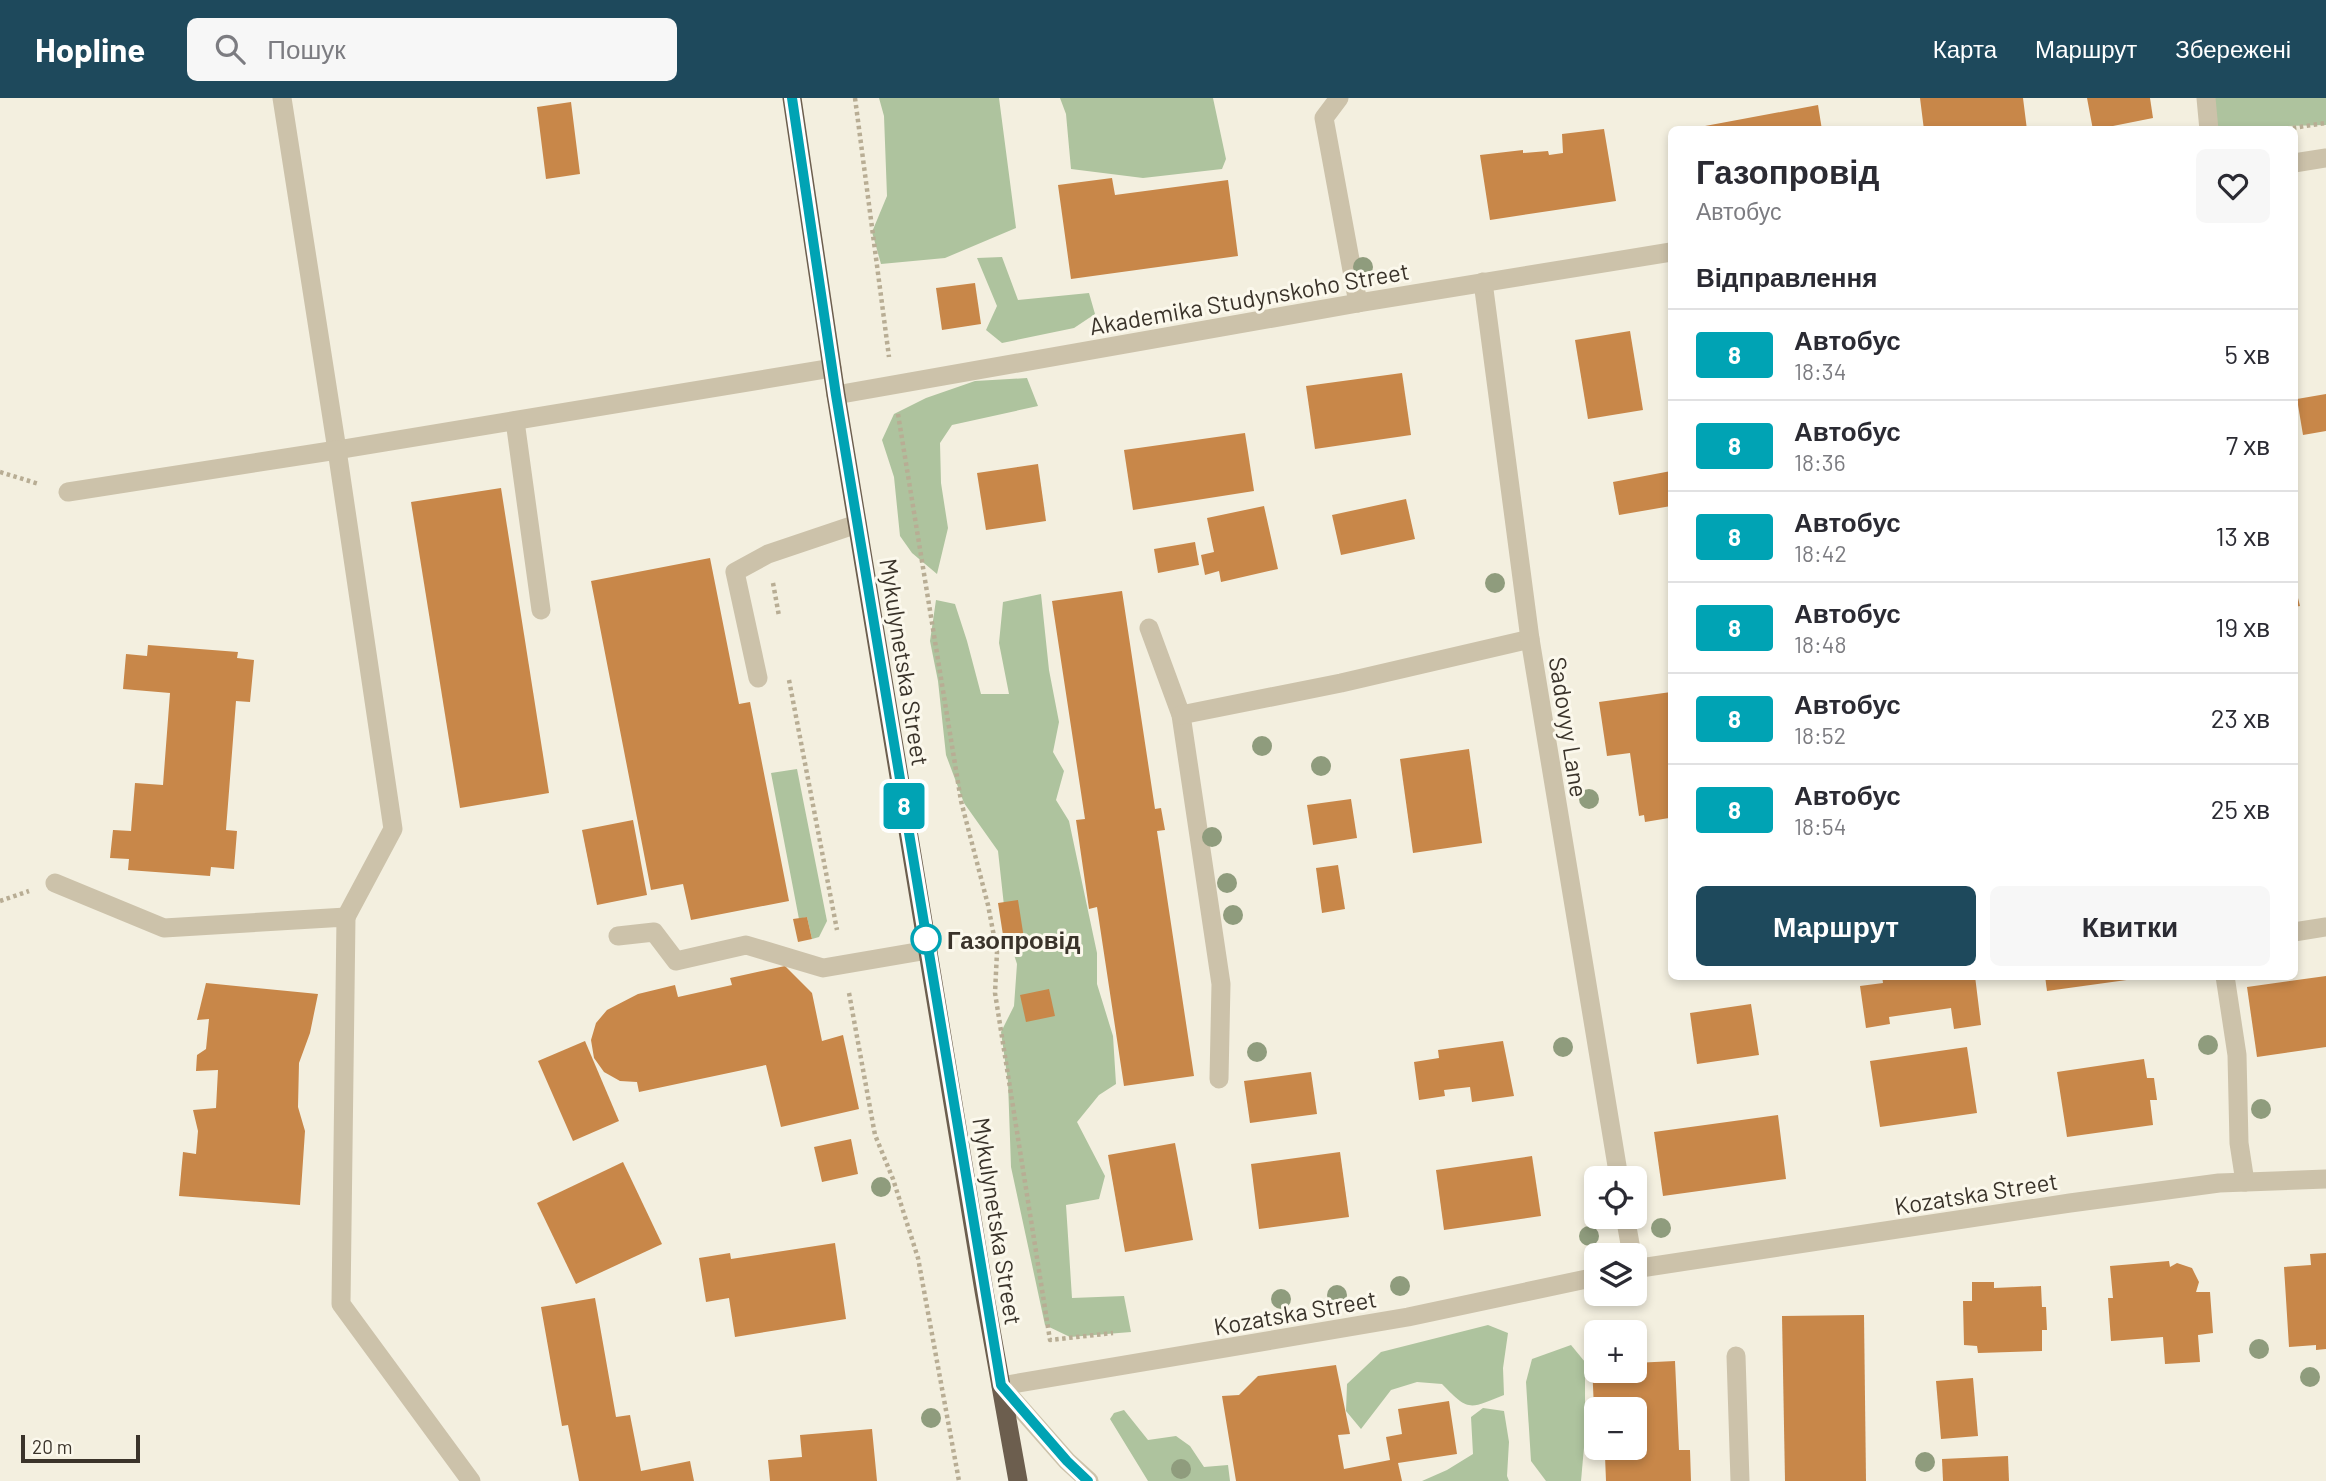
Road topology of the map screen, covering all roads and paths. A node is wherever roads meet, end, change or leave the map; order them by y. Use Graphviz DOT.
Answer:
graph roads {
  1 [pos="282,98"];
  2 [pos="792,98"];
  3 [pos="855,98"];
  4 [pos="1339,98"];
  5 [pos="2206,98"];
  6 [pos="2326,123"];
  7 [pos="2209,126"];
  8 [pos="2298,127"];
  9 [pos="2326,159"];
  10 [pos="2298,162"];
  11 [pos="1668,252"];
  12 [pos="1483,282"];
  13 [pos="1358,303"];
  14 [pos="832,368"];
  15 [pos="893,385"];
  16 [pos="836,395"];
  17 [pos="515,421"];
  18 [pos="337,450"];
  19 [pos="0,472"];
  20 [pos="68,492"];
  21 [pos="857,524"];
  22 [pos="768,554"];
  23 [pos="541,610"];
  24 [pos="779,620"];
  25 [pos="1149,628"];
  26 [pos="1530,639"];
  27 [pos="788,672"];
  28 [pos="758,678"];
  29 [pos="1181,715"];
  30 [pos="55,883"];
  31 [pos="346,917"];
  32 [pos="2326,927"];
  33 [pos="837,930"];
  34 [pos="2298,931"];
  35 [pos="618,936"];
  36 [pos="928,950"];
  37 [pos="2226,980"];
  38 [pos="849,992"];
  39 [pos="1219,1079"];
  40 [pos="1617,1166"];
  41 [pos="2326,1179"];
  42 [pos="2245,1182"];
  43 [pos="1647,1267"];
  44 [pos="1584,1280"];
  45 [pos="1114,1333"];
  46 [pos="1736,1356"];
  47 [pos="1001,1385"];
  48 [pos="471,1481"];
  49 [pos="959,1481"];
  50 [pos="1018,1481"];
  51 [pos="1088,1481"];
  52 [pos="1740,1481"];
  1 -- 18 [label="street"];
  2 -- 14 [label="highway, Mykulynetska Street"];
  3 -- 15 [label="path"];
  4 -- 13 [label="street"];
  5 -- 7 [label="street"];
  6 -- 8 [label="path"];
  9 -- 10 [label="street"];
  11 -- 12 [label="street, Akademika Studynskoho Street"];
  12 -- 13 [label="street, Akademika Studynskoho Street"];
  12 -- 26 [label="street, Sadovyy Lane"];
  13 -- 15 [label="street, Akademika Studynskoho Street"];
  14 -- 16 [label="highway, Mykulynetska Street"];
  14 -- 17 [label="street"];
  15 -- 16 [label="street, Akademika Studynskoho Street"];
  15 -- 45 [label="path"];
  16 -- 21 [label="highway, Mykulynetska Street"];
  17 -- 18 [label="street"];
  17 -- 23 [label="street"];
  18 -- 20 [label="street"];
  18 -- 31 [label="street"];
  19 -- 20 [label="path"];
  21 -- 22 [label="street"];
  21 -- 36 [label="highway, Mykulynetska Street"];
  22 -- 24 [label="path"];
  22 -- 28 [label="street"];
  25 -- 29 [label="street"];
  26 -- 29 [label="street"];
  26 -- 40 [label="street, Sadovyy Lane"];
  27 -- 33 [label="path"];
  29 -- 39 [label="street"];
  30 -- 31 [label="street"];
  31 -- 48 [label="street"];
  32 -- 34 [label="street"];
  35 -- 36 [label="street"];
  36 -- 47 [label="highway, Mykulynetska Street"];
  37 -- 42 [label="street"];
  38 -- 49 [label="path"];
  41 -- 42 [label="street, Kozatska Street"];
  42 -- 43 [label="street, Kozatska Street"];
  44 -- 47 [label="street, Kozatska Street"];
  46 -- 52 [label="street"];
  47 -- 50 [label="highway, Mykulynetska Street"];
  47 -- 51 [label="street"];
}
